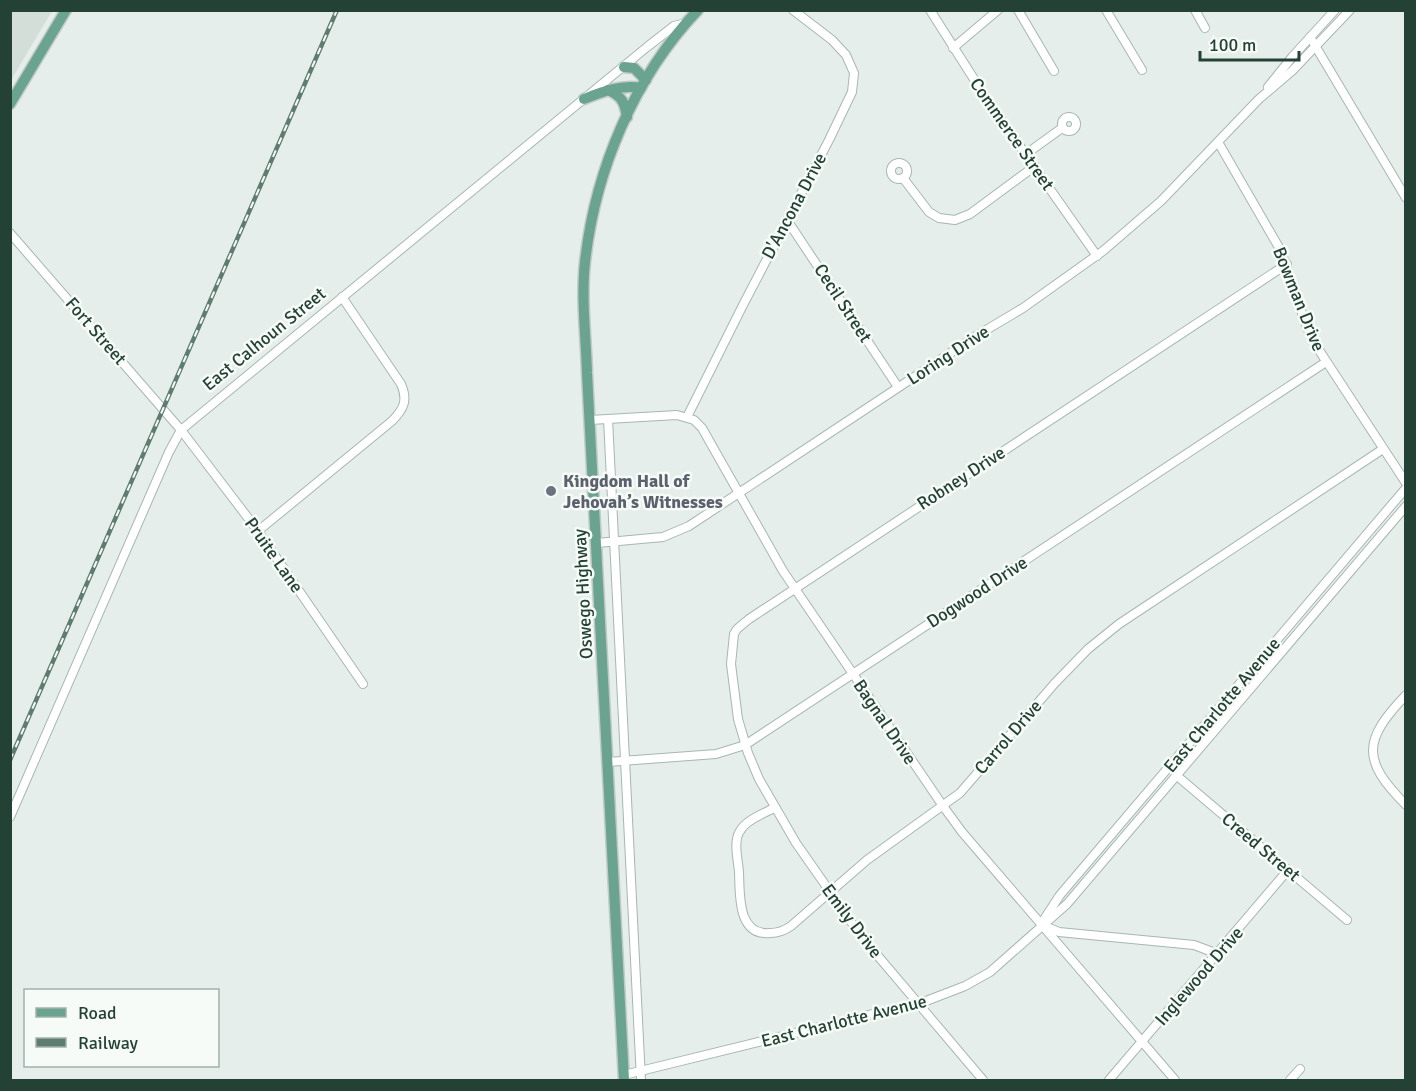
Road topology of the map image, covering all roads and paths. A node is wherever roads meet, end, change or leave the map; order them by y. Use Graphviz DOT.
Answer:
graph roads {
  1 [pos="66,10"];
  2 [pos="698,10"];
  3 [pos="793,10"];
  4 [pos="930,10"];
  5 [pos="998,10"];
  6 [pos="1018,10"];
  7 [pos="1106,10"];
  8 [pos="1195,10"];
  9 [pos="1335,10"];
  10 [pos="1350,10"];
  11 [pos="686,23"];
  12 [pos="1205,28"];
  13 [pos="1310,37"];
  14 [pos="1316,47"];
  15 [pos="953,48"];
  16 [pos="624,67"];
  17 [pos="1142,70"];
  18 [pos="1054,72"];
  19 [pos="644,84"];
  20 [pos="608,90"];
  21 [pos="584,99"];
  22 [pos="1259,99"];
  23 [pos="10,104"];
  24 [pos="627,117"];
  25 [pos="1062,128"];
  26 [pos="1218,142"];
  27 [pos="1026,154"];
  28 [pos="1035,166"];
  29 [pos="903,178"];
  30 [pos="1406,198"];
  31 [pos="787,220"];
  32 [pos="10,233"];
  33 [pos="1097,256"];
  34 [pos="1287,264"];
  35 [pos="342,297"];
  36 [pos="1326,362"];
  37 [pos="898,387"];
  38 [pos="687,417"];
  39 [pos="608,418"];
  40 [pos="590,420"];
  41 [pos="181,429"];
  42 [pos="1383,449"];
  43 [pos="1406,483"];
  44 [pos="1406,488"];
  45 [pos="738,493"];
  46 [pos="1406,506"];
  47 [pos="258,531"];
  48 [pos="614,542"];
  49 [pos="597,543"];
  50 [pos="795,588"];
  51 [pos="852,674"];
  52 [pos="363,684"];
  53 [pos="1406,695"];
  54 [pos="745,745"];
  55 [pos="624,760"];
  56 [pos="608,762"];
  57 [pos="1176,775"];
  58 [pos="1406,805"];
  59 [pos="943,806"];
  60 [pos="774,808"];
  61 [pos="10,818"];
  62 [pos="1288,870"];
  63 [pos="829,892"];
  64 [pos="1347,920"];
  65 [pos="1042,924"];
  66 [pos="1218,954"];
  67 [pos="918,1003"];
  68 [pos="1142,1042"];
  69 [pos="1300,1069"];
  70 [pos="641,1076"];
  71 [pos="624,1078"];
  72 [pos="982,1080"];
  73 [pos="1109,1080"];
  74 [pos="1175,1080"];
  75 [pos="1290,1080"];
  1 -- 23 [label="main road"];
  2 -- 11 [label="main road, East Calhoun Street"];
  3 -- 31 [label="street, D'Ancona Drive"];
  4 -- 15 [label="street, Commerce Street"];
  5 -- 15 [label="street"];
  6 -- 18 [label="street"];
  7 -- 17 [label="street"];
  8 -- 12 [label="street"];
  9 -- 13 [label="street, Loring Drive"];
  10 -- 14 [label="street, Loring Drive"];
  11 -- 16 [label="street, East Calhoun Street"];
  11 -- 19 [label="main road, Oswego Highway"];
  13 -- 14 [label="street"];
  13 -- 22 [label="street, Loring Drive"];
  14 -- 22 [label="street, Loring Drive"];
  14 -- 30 [label="street"];
  15 -- 27 [label="street, Commerce Street"];
  16 -- 19 [label="main road"];
  16 -- 21 [label="street, East Calhoun Street"];
  19 -- 20 [label="main road"];
  19 -- 24 [label="main road, Oswego Highway"];
  20 -- 21 [label="main road"];
  20 -- 24 [label="main road"];
  21 -- 35 [label="street, East Calhoun Street"];
  22 -- 26 [label="street, Loring Drive"];
  24 -- 40 [label="main road, Oswego Highway"];
  25 -- 27 [label="street"];
  26 -- 33 [label="street, Loring Drive"];
  26 -- 34 [label="street, Bowman Drive"];
  27 -- 28 [label="street, Commerce Street"];
  28 -- 29 [label="street"];
  28 -- 33 [label="street, Commerce Street"];
  31 -- 37 [label="street, Cecil Street"];
  31 -- 38 [label="street, D'Ancona Drive"];
  32 -- 41 [label="street, Fort Street"];
  33 -- 37 [label="street, Loring Drive"];
  34 -- 36 [label="street, Bowman Drive"];
  34 -- 50 [label="street, Robney Drive"];
  35 -- 41 [label="street, East Calhoun Street"];
  35 -- 47 [label="street"];
  36 -- 42 [label="street, Bowman Drive"];
  36 -- 51 [label="street, Dogwood Drive"];
  37 -- 45 [label="street, Loring Drive"];
  38 -- 39 [label="street"];
  38 -- 45 [label="street, Bagnal Drive"];
  39 -- 40 [label="street"];
  39 -- 48 [label="street, Oswego Highway"];
  40 -- 49 [label="main road, Oswego Highway"];
  41 -- 47 [label="street, Pruite Lane"];
  41 -- 61 [label="street, East Calhoun Street"];
  42 -- 43 [label="street, Bowman Drive"];
  42 -- 59 [label="street, Carrol Drive"];
  44 -- 65 [label="street, East Charlotte Avenue"];
  45 -- 48 [label="street, Loring Drive"];
  45 -- 50 [label="street, Bagnal Drive"];
  46 -- 57 [label="street, East Charlotte Avenue"];
  47 -- 52 [label="street, Pruite Lane"];
  48 -- 49 [label="street, Loring Drive"];
  48 -- 55 [label="street, Oswego Highway"];
  49 -- 56 [label="main road, Oswego Highway"];
  50 -- 51 [label="street, Bagnal Drive"];
  50 -- 54 [label="street, Robney Drive"];
  51 -- 54 [label="street, Dogwood Drive"];
  51 -- 59 [label="street, Bagnal Drive"];
  53 -- 58 [label="street"];
  54 -- 55 [label="street, Dogwood Drive"];
  54 -- 60 [label="street, Emily Drive"];
  55 -- 56 [label="street, Dogwood Drive"];
  55 -- 70 [label="street, Oswego Highway"];
  56 -- 71 [label="main road, Oswego Highway"];
  57 -- 62 [label="street, Creed Street"];
  57 -- 65 [label="street, East Charlotte Avenue"];
  59 -- 63 [label="street, Carrol Drive"];
  59 -- 65 [label="street, Bagnal Drive"];
  60 -- 63 [label="street, Emily Drive"];
  60 -- 63 [label="street, Carrol Drive"];
  62 -- 64 [label="street, Creed Street"];
  62 -- 66 [label="street, Inglewood Drive"];
  63 -- 67 [label="street, Emily Drive"];
  65 -- 66 [label="street"];
  65 -- 67 [label="street, East Charlotte Avenue"];
  65 -- 68 [label="street, Bagnal Drive"];
  66 -- 68 [label="street, Inglewood Drive"];
  67 -- 70 [label="street, East Charlotte Avenue"];
  67 -- 72 [label="street, Emily Drive"];
  68 -- 73 [label="street, Inglewood Drive"];
  68 -- 74 [label="street, Bagnal Drive"];
  69 -- 75 [label="street"];
  70 -- 71 [label="street, East Charlotte Avenue"];
}
